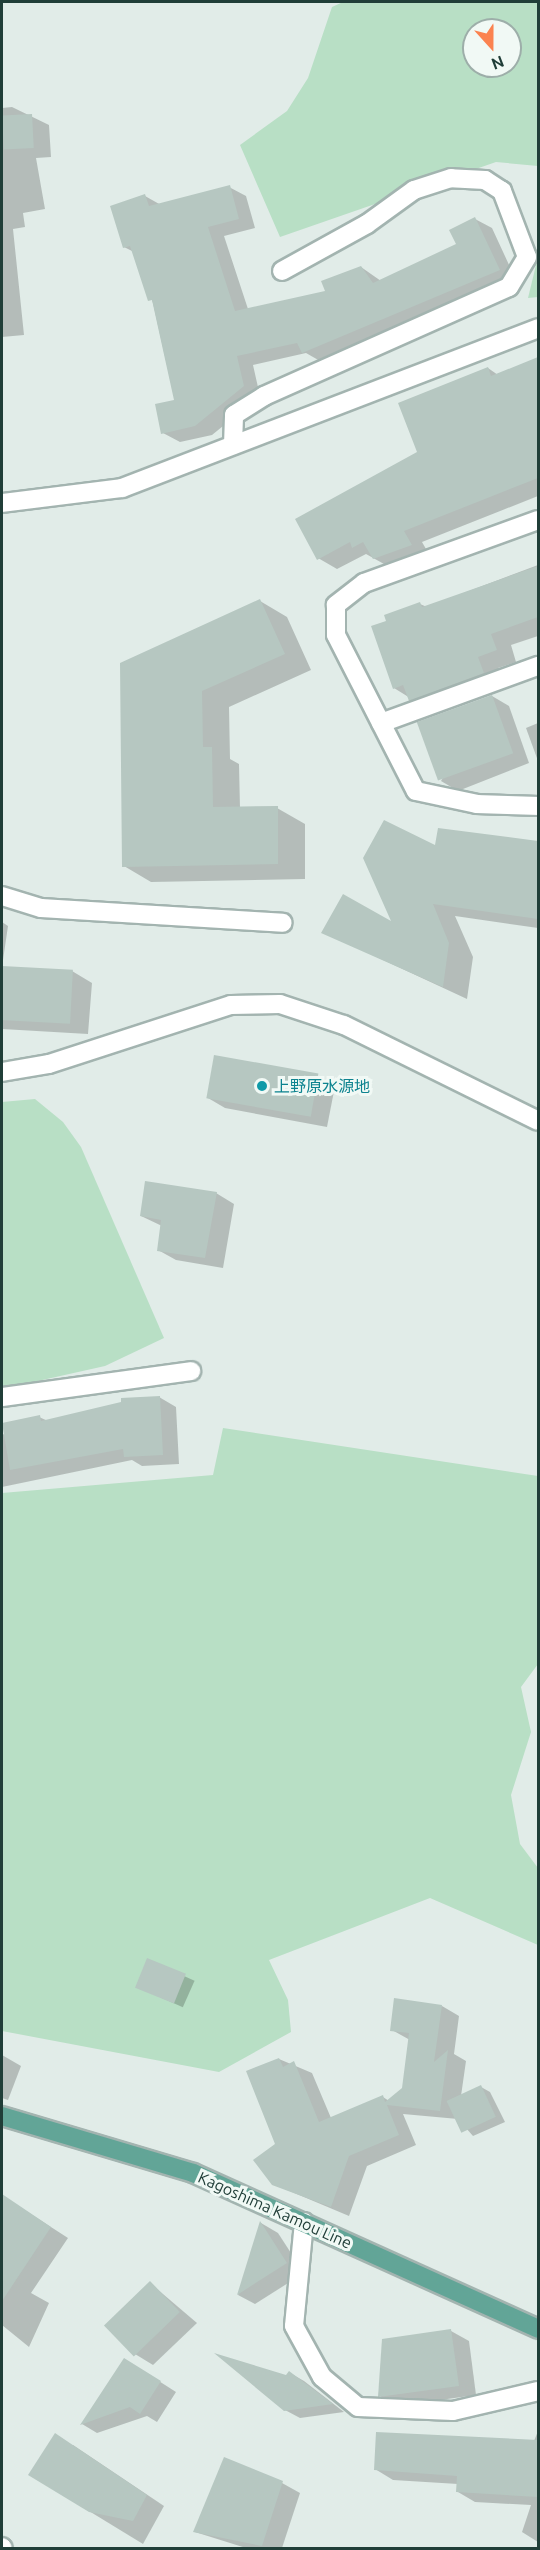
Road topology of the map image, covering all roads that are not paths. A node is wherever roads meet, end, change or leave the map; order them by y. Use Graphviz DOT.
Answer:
graph roads {
  1 [pos="282,271"];
  2 [pos="538,328"];
  3 [pos="233,445"];
  4 [pos="2,503"];
  5 [pos="538,520"];
  6 [pos="538,666"];
  7 [pos="381,723"];
  8 [pos="538,806"];
  9 [pos="2,896"];
  10 [pos="283,923"];
  11 [pos="2,1072"];
  12 [pos="538,1121"];
  13 [pos="191,1371"];
  14 [pos="2,1397"];
  15 [pos="2,2115"];
  16 [pos="304,2222"];
  17 [pos="538,2329"];
  18 [pos="538,2391"];
  1 -- 3 [label="street"];
  2 -- 3 [label="street"];
  3 -- 4 [label="street"];
  5 -- 7 [label="street"];
  6 -- 7 [label="street"];
  7 -- 8 [label="street"];
  9 -- 10 [label="street"];
  11 -- 12 [label="street"];
  13 -- 14 [label="street"];
  15 -- 16 [label="main road, Kagoshima Kamou Line"];
  16 -- 17 [label="main road, Kagoshima Kamou Line"];
  16 -- 18 [label="street"];
}
